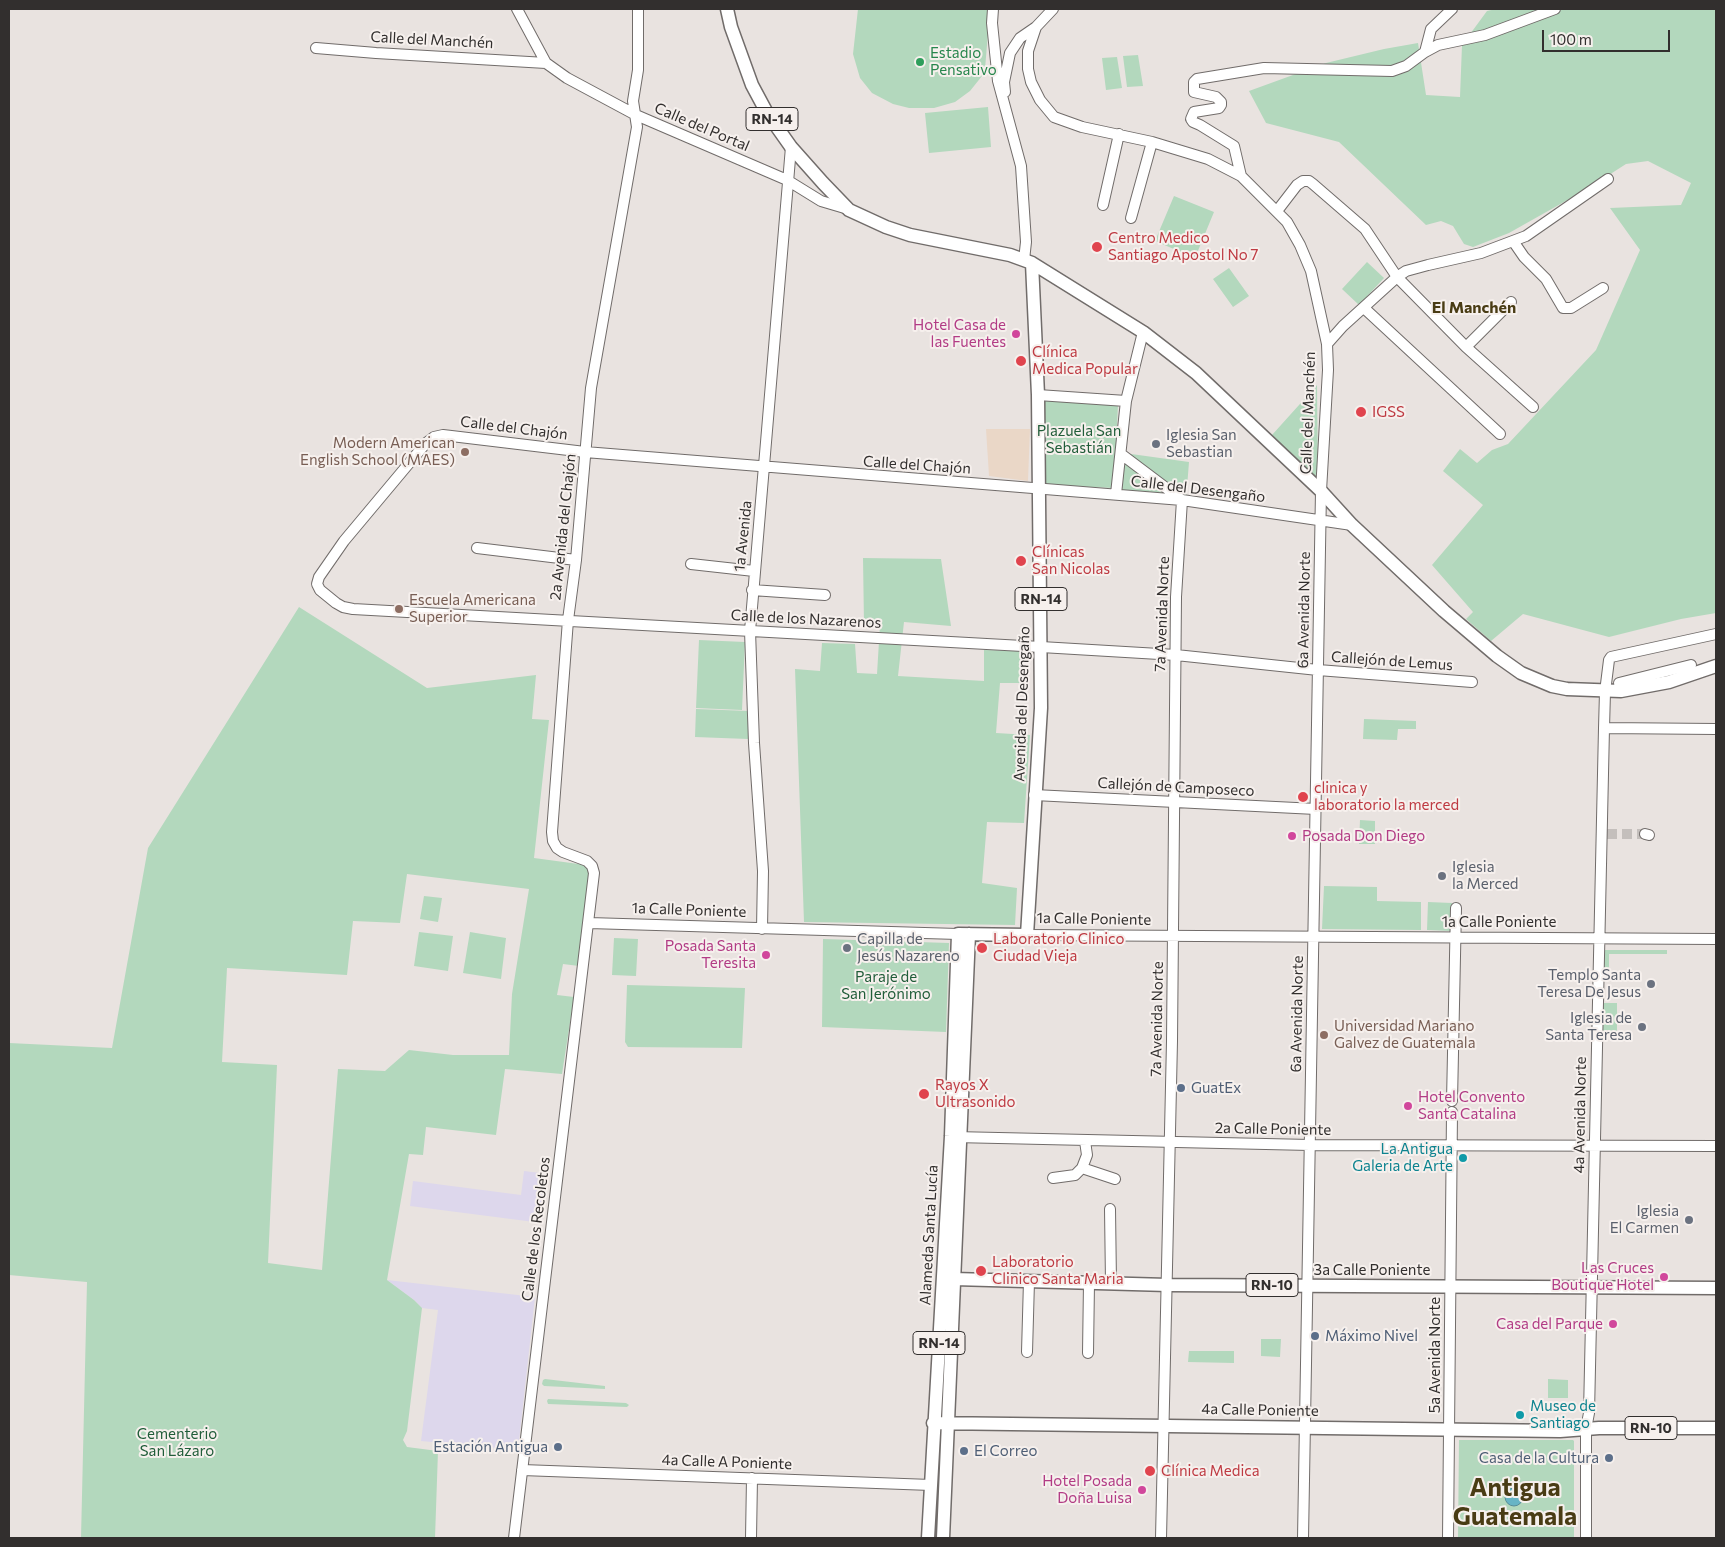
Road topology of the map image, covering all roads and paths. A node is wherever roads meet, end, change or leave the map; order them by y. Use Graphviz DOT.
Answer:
graph roads {
  1 [pos="517,9"];
  2 [pos="638,9"];
  3 [pos="727,9"];
  4 [pos="994,9"];
  5 [pos="1053,9"];
  6 [pos="1452,9"];
  7 [pos="1555,9"];
  8 [pos="1036,27"];
  9 [pos="316,48"];
  10 [pos="1425,52"];
  11 [pos="546,63"];
  12 [pos="1006,111"];
  13 [pos="636,115"];
  14 [pos="1119,134"];
  15 [pos="1152,142"];
  16 [pos="791,147"];
  17 [pos="1241,176"];
  18 [pos="1608,179"];
  19 [pos="787,180"];
  20 [pos="1103,205"];
  21 [pos="849,210"];
  22 [pos="1277,211"];
  23 [pos="1131,218"];
  24 [pos="1513,241"];
  25 [pos="1028,262"];
  26 [pos="1397,277"];
  27 [pos="1603,288"];
  28 [pos="1512,302"];
  29 [pos="1364,308"];
  30 [pos="1143,332"];
  31 [pos="1327,344"];
  32 [pos="1466,347"];
  33 [pos="1038,396"];
  34 [pos="1126,401"];
  35 [pos="1533,408"];
  36 [pos="1500,434"];
  37 [pos="585,452"];
  38 [pos="1120,454"];
  39 [pos="764,468"];
  40 [pos="1040,490"];
  41 [pos="1321,491"];
  42 [pos="1116,494"];
  43 [pos="1182,500"];
  44 [pos="1321,520"];
  45 [pos="1352,525"];
  46 [pos="477,548"];
  47 [pos="576,560"];
  48 [pos="691,564"];
  49 [pos="754,571"];
  50 [pos="752,590"];
  51 [pos="825,594"];
  52 [pos="568,620"];
  53 [pos="750,631"];
  54 [pos="1716,634"];
  55 [pos="1041,647"];
  56 [pos="1176,656"];
  57 [pos="1691,665"];
  58 [pos="1716,666"];
  59 [pos="1318,670"];
  60 [pos="1472,682"];
  61 [pos="1606,687"];
  62 [pos="1620,687"];
  63 [pos="1604,728"];
  64 [pos="1716,728"];
  65 [pos="1034,795"];
  66 [pos="1174,802"];
  67 [pos="1316,809"];
  68 [pos="1456,908"];
  69 [pos="589,923"];
  70 [pos="762,928"];
  71 [pos="963,934"];
  72 [pos="1027,935"];
  73 [pos="1173,936"];
  74 [pos="1314,937"];
  75 [pos="1456,938"];
  76 [pos="1599,939"];
  77 [pos="1716,939"];
  78 [pos="956,1137"];
  79 [pos="1085,1141"];
  80 [pos="1170,1143"];
  81 [pos="1310,1145"];
  82 [pos="1452,1146"];
  83 [pos="1594,1146"];
  84 [pos="1716,1146"];
  85 [pos="1082,1168"];
  86 [pos="1053,1178"];
  87 [pos="1115,1179"];
  88 [pos="1110,1209"];
  89 [pos="948,1278"];
  90 [pos="1029,1281"];
  91 [pos="1089,1283"];
  92 [pos="1111,1284"];
  93 [pos="1168,1285"];
  94 [pos="1307,1286"];
  95 [pos="1451,1286"];
  96 [pos="1591,1286"];
  97 [pos="1716,1288"];
  98 [pos="1027,1352"];
  99 [pos="1088,1353"];
  100 [pos="933,1423"];
  101 [pos="948,1424"];
  102 [pos="1164,1426"];
  103 [pos="1305,1427"];
  104 [pos="1716,1428"];
  105 [pos="1450,1429"];
  106 [pos="1586,1429"];
  107 [pos="522,1470"];
  108 [pos="752,1478"];
  109 [pos="931,1484"];
  110 [pos="514,1538"];
  111 [pos="751,1538"];
  112 [pos="928,1538"];
  113 [pos="943,1538"];
  114 [pos="1162,1538"];
  115 [pos="1303,1538"];
  116 [pos="1448,1538"];
  117 [pos="1586,1538"];
  1 -- 11 [label="street"];
  2 -- 13 [label="street, 2a Avenida del Chajón"];
  3 -- 16 [label="main road, RN-14"];
  4 -- 12 [label="street"];
  5 -- 8 [label="street, Calle del Manchén"];
  6 -- 10 [label="street"];
  7 -- 10 [label="street"];
  8 -- 12 [label="street"];
  8 -- 14 [label="street, Calle del Manchén"];
  9 -- 11 [label="street, Calle del Manchén"];
  10 -- 17 [label="street"];
  11 -- 13 [label="street, Calle del Portal"];
  12 -- 25 [label="street"];
  13 -- 19 [label="street, Calle del Portal"];
  13 -- 37 [label="street, 2a Avenida del Chajón"];
  14 -- 15 [label="street, Calle del Manchén"];
  14 -- 20 [label="street"];
  15 -- 17 [label="street, Calle del Manchén"];
  15 -- 23 [label="street"];
  16 -- 19 [label="street, 1a Avenida"];
  16 -- 21 [label="main road, RN-14"];
  17 -- 22 [label="street, Calle del Manchén"];
  18 -- 24 [label="street"];
  19 -- 21 [label="street, Calle del Portal"];
  19 -- 39 [label="street, 1a Avenida"];
  21 -- 25 [label="main road, RN-14"];
  22 -- 26 [label="street"];
  22 -- 31 [label="street, Calle del Manchén"];
  24 -- 26 [label="street"];
  24 -- 27 [label="street"];
  25 -- 30 [label="main road"];
  25 -- 33 [label="main road, Avenida del Desengaño / RN-14"];
  26 -- 29 [label="street"];
  26 -- 32 [label="street"];
  28 -- 32 [label="street"];
  29 -- 31 [label="street"];
  29 -- 36 [label="street"];
  30 -- 34 [label="street"];
  30 -- 41 [label="main road"];
  31 -- 41 [label="street, Calle del Manchén"];
  32 -- 35 [label="street"];
  33 -- 34 [label="street"];
  33 -- 40 [label="main road, Avenida del Desengaño / RN-14"];
  34 -- 38 [label="street"];
  37 -- 39 [label="street, Calle del Chajón"];
  37 -- 47 [label="street, 2a Avenida del Chajón"];
  37 -- 52 [label="street, Calle del Chajón"];
  38 -- 42 [label="street"];
  38 -- 43 [label="street"];
  39 -- 40 [label="street, Calle del Chajón"];
  39 -- 49 [label="street, 1a Avenida"];
  40 -- 42 [label="street, Calle del Desengaño"];
  40 -- 55 [label="main road, Avenida del Desengaño / RN-14"];
  41 -- 44 [label="street, 6a Avenida Norte"];
  41 -- 45 [label="main road, Calle del Manchén"];
  42 -- 43 [label="street, Calle del Desengaño"];
  43 -- 44 [label="street, Calle del Desengaño"];
  43 -- 56 [label="street, 7a Avenida Norte"];
  44 -- 45 [label="street, Calle del Desengaño"];
  44 -- 59 [label="street, 6a Avenida Norte"];
  45 -- 61 [label="main road, Calle del Manchén"];
  46 -- 47 [label="street"];
  47 -- 52 [label="street, 2a Avenida del Chajón"];
  48 -- 49 [label="street"];
  49 -- 50 [label="street, 1a Avenida"];
  50 -- 51 [label="street"];
  50 -- 53 [label="street, 1a Avenida"];
  52 -- 53 [label="street, Calle de los Nazarenos"];
  52 -- 69 [label="street, 2a Avenida del Chajón"];
  53 -- 55 [label="street, Calle de los Nazarenos"];
  53 -- 70 [label="street, 1a Avenida"];
  54 -- 61 [label="street, 4a Avenida Norte"];
  55 -- 56 [label="street, Callejón de Lemus"];
  55 -- 65 [label="main road, Avenida del Desengaño / RN-14"];
  56 -- 59 [label="street, Callejón de Lemus"];
  56 -- 66 [label="street, 7a Avenida Norte"];
  57 -- 62 [label="street"];
  58 -- 62 [label="main road, Calle del Manchén"];
  59 -- 60 [label="street, Callejón de Lemus"];
  59 -- 67 [label="street, 6a Avenida Norte"];
  61 -- 62 [label="main road, Calle del Manchén"];
  61 -- 63 [label="street, 4a Avenida Norte"];
  63 -- 64 [label="street"];
  63 -- 76 [label="street, 4a Avenida Norte"];
  65 -- 66 [label="street, Callejón de Camposeco"];
  65 -- 72 [label="main road, Avenida del Desengaño / RN-14"];
  66 -- 67 [label="street, Callejón de Camposeco"];
  66 -- 73 [label="street, 7a Avenida Norte"];
  67 -- 74 [label="street, 6a Avenida Norte"];
  68 -- 75 [label="street, 5a Avenida Norte"];
  69 -- 70 [label="street, 1a Calle Poniente"];
  69 -- 107 [label="street, Calle de los Recoletos"];
  70 -- 71 [label="street, 1a Calle Poniente"];
  71 -- 72 [label="main road, 1a Calle Poniente"];
  71 -- 78 [label="main road, Alameda Santa Lucía / RN-14"];
  72 -- 73 [label="street, 1a Calle Poniente"];
  73 -- 74 [label="street, 1a Calle Poniente"];
  73 -- 80 [label="street, 7a Avenida Norte"];
  74 -- 75 [label="street, 1a Calle Poniente"];
  74 -- 81 [label="street, 6a Avenida Norte"];
  75 -- 76 [label="street, 1a Calle Poniente"];
  75 -- 82 [label="street, 5a Avenida Norte"];
  76 -- 77 [label="street, 1a Calle Poniente"];
  76 -- 83 [label="street, 4a Avenida Norte"];
  78 -- 79 [label="street, 2a Calle Poniente"];
  78 -- 89 [label="main road, Alameda Santa Lucía / RN-14"];
  79 -- 80 [label="street, 2a Calle Poniente"];
  79 -- 85 [label="street"];
  80 -- 81 [label="street, 2a Calle Poniente"];
  80 -- 93 [label="street, 7a Avenida Norte"];
  81 -- 82 [label="street, 2a Calle Poniente"];
  81 -- 94 [label="street, 6a Avenida Norte"];
  82 -- 83 [label="street, 2a Calle Poniente"];
  82 -- 95 [label="street, 5a Avenida Norte"];
  83 -- 84 [label="street, 2a Calle Poniente"];
  83 -- 96 [label="street, 4a Avenida Norte"];
  85 -- 86 [label="street"];
  85 -- 87 [label="street"];
  88 -- 92 [label="street"];
  89 -- 90 [label="main road, 3a Calle Poniente / RN-10"];
  89 -- 100 [label="main road, Alameda Santa Lucía / RN-14"];
  89 -- 101 [label="main road, Alameda Santa Lucía / RN-14"];
  90 -- 91 [label="main road, 3a Calle Poniente / RN-10"];
  90 -- 98 [label="street"];
  91 -- 92 [label="main road, 3a Calle Poniente / RN-10"];
  91 -- 99 [label="street"];
  92 -- 93 [label="main road, 3a Calle Poniente / RN-10"];
  93 -- 94 [label="main road, 3a Calle Poniente / RN-10"];
  93 -- 102 [label="street, 7a Avenida Norte"];
  94 -- 95 [label="main road, 3a Calle Poniente / RN-10"];
  94 -- 103 [label="street, 6a Avenida Norte"];
  95 -- 96 [label="main road, 3a Calle Poniente / RN-10"];
  95 -- 105 [label="street, 5a Avenida Norte"];
  96 -- 97 [label="main road, RN-10"];
  96 -- 106 [label="street, 4a Avenida Norte"];
  100 -- 101 [label="main road, 4a Calle Poniente / RN-10"];
  100 -- 109 [label="main road, Alameda Santa Lucía / RN-14"];
  101 -- 102 [label="main road, 4a Calle Poniente / RN-10"];
  101 -- 113 [label="main road, Alameda Santa Lucía / RN-14"];
  102 -- 103 [label="main road, 4a Calle Poniente / RN-10"];
  102 -- 114 [label="street, 7a Avenida Norte"];
  103 -- 105 [label="main road, 4a Calle Poniente / RN-10"];
  103 -- 115 [label="street, 6a Avenida Norte"];
  104 -- 106 [label="main road, RN-10"];
  105 -- 106 [label="main road, 4a Calle Poniente / RN-10"];
  105 -- 116 [label="street, 5a Avenida Norte"];
  106 -- 117 [label="street, 4a Avenida Norte"];
  107 -- 108 [label="street, 4a Calle A Poniente"];
  107 -- 110 [label="street, Calle de los Recoletos"];
  108 -- 109 [label="street, 4a Calle A Poniente"];
  108 -- 111 [label="street"];
  109 -- 112 [label="main road, Alameda Santa Lucía / RN-14"];
}
